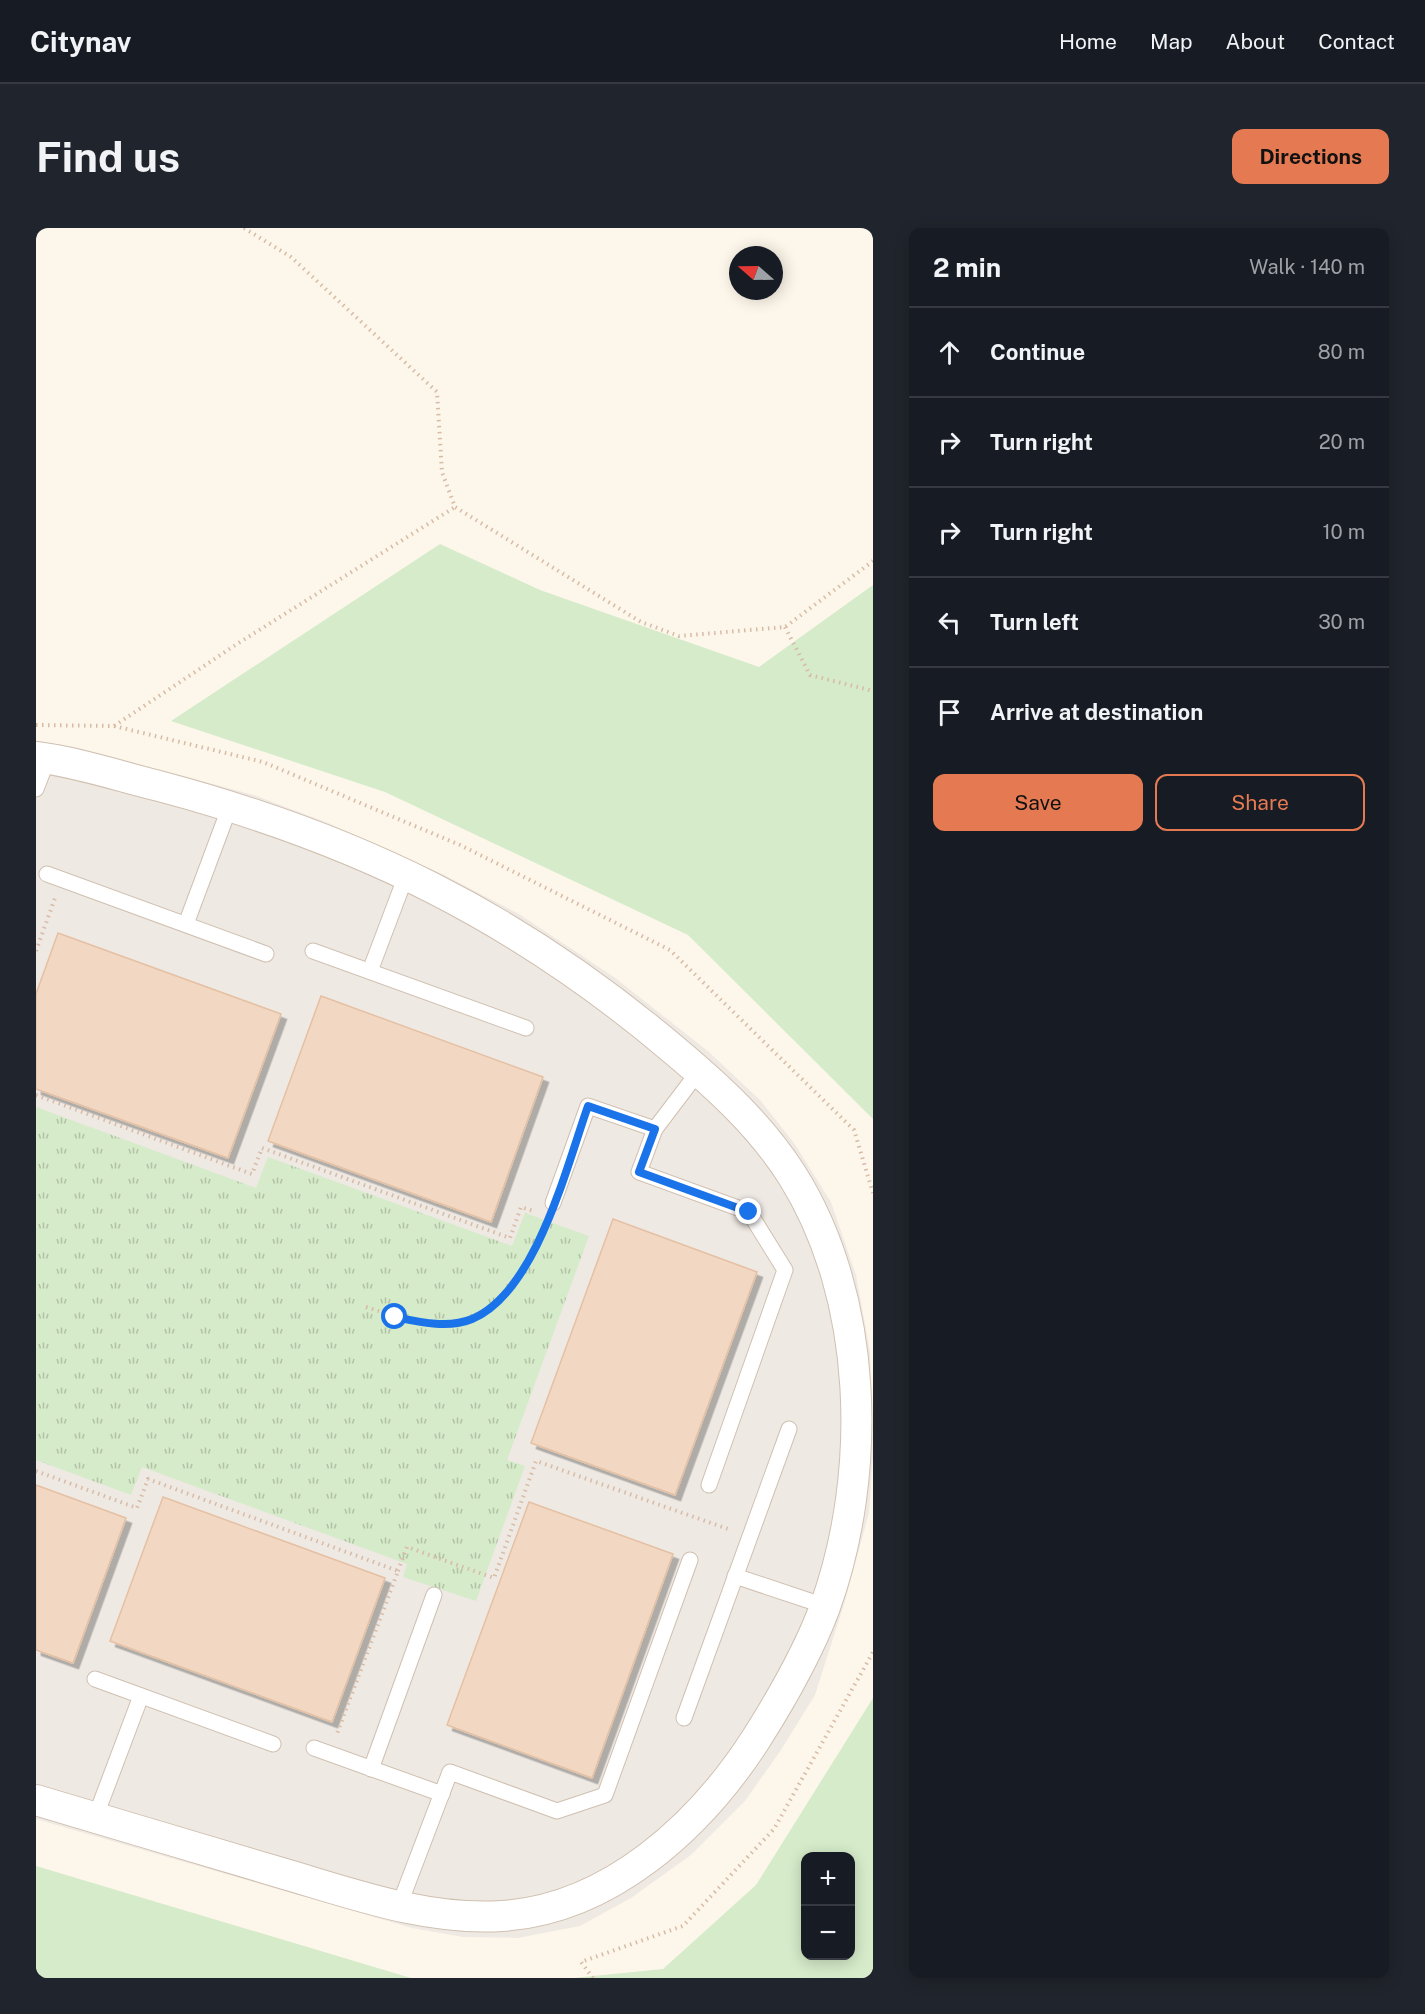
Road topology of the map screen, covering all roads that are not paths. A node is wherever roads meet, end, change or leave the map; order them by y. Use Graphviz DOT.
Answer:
graph roads {
  1 [pos="42,758"];
  2 [pos="36,789"];
  3 [pos="230,806"];
  4 [pos="407,873"];
  5 [pos="47,874"];
  6 [pos="186,924"];
  7 [pos="312,951"];
  8 [pos="267,954"];
  9 [pos="370,972"];
  10 [pos="526,1028"];
  11 [pos="699,1071"];
  12 [pos="655,1129"];
  13 [pos="553,1203"];
  14 [pos="789,1429"];
  15 [pos="709,1485"];
  16 [pos="690,1560"];
  17 [pos="735,1576"];
  18 [pos="434,1595"];
  19 [pos="825,1606"];
  20 [pos="95,1679"];
  21 [pos="141,1696"];
  22 [pos="684,1718"];
  23 [pos="273,1744"];
  24 [pos="314,1748"];
  25 [pos="371,1769"];
  26 [pos="442,1794"];
  27 [pos="36,1800"];
  28 [pos="95,1818"];
  29 [pos="399,1906"];
  1 -- 2 [label="lane"];
  1 -- 3 [label="street"];
  3 -- 4 [label="street"];
  3 -- 6 [label="lane"];
  4 -- 9 [label="lane"];
  4 -- 11 [label="street"];
  5 -- 6 [label="lane"];
  6 -- 8 [label="lane"];
  7 -- 9 [label="lane"];
  9 -- 10 [label="lane"];
  11 -- 12 [label="lane"];
  11 -- 19 [label="street"];
  12 -- 13 [label="lane"];
  12 -- 15 [label="lane"];
  14 -- 17 [label="lane"];
  16 -- 26 [label="lane"];
  17 -- 19 [label="lane"];
  17 -- 22 [label="lane"];
  18 -- 25 [label="lane"];
  19 -- 29 [label="street"];
  20 -- 21 [label="lane"];
  21 -- 23 [label="lane"];
  21 -- 28 [label="lane"];
  24 -- 25 [label="lane"];
  25 -- 26 [label="lane"];
  26 -- 29 [label="lane"];
  27 -- 28 [label="street"];
  28 -- 29 [label="street"];
}
